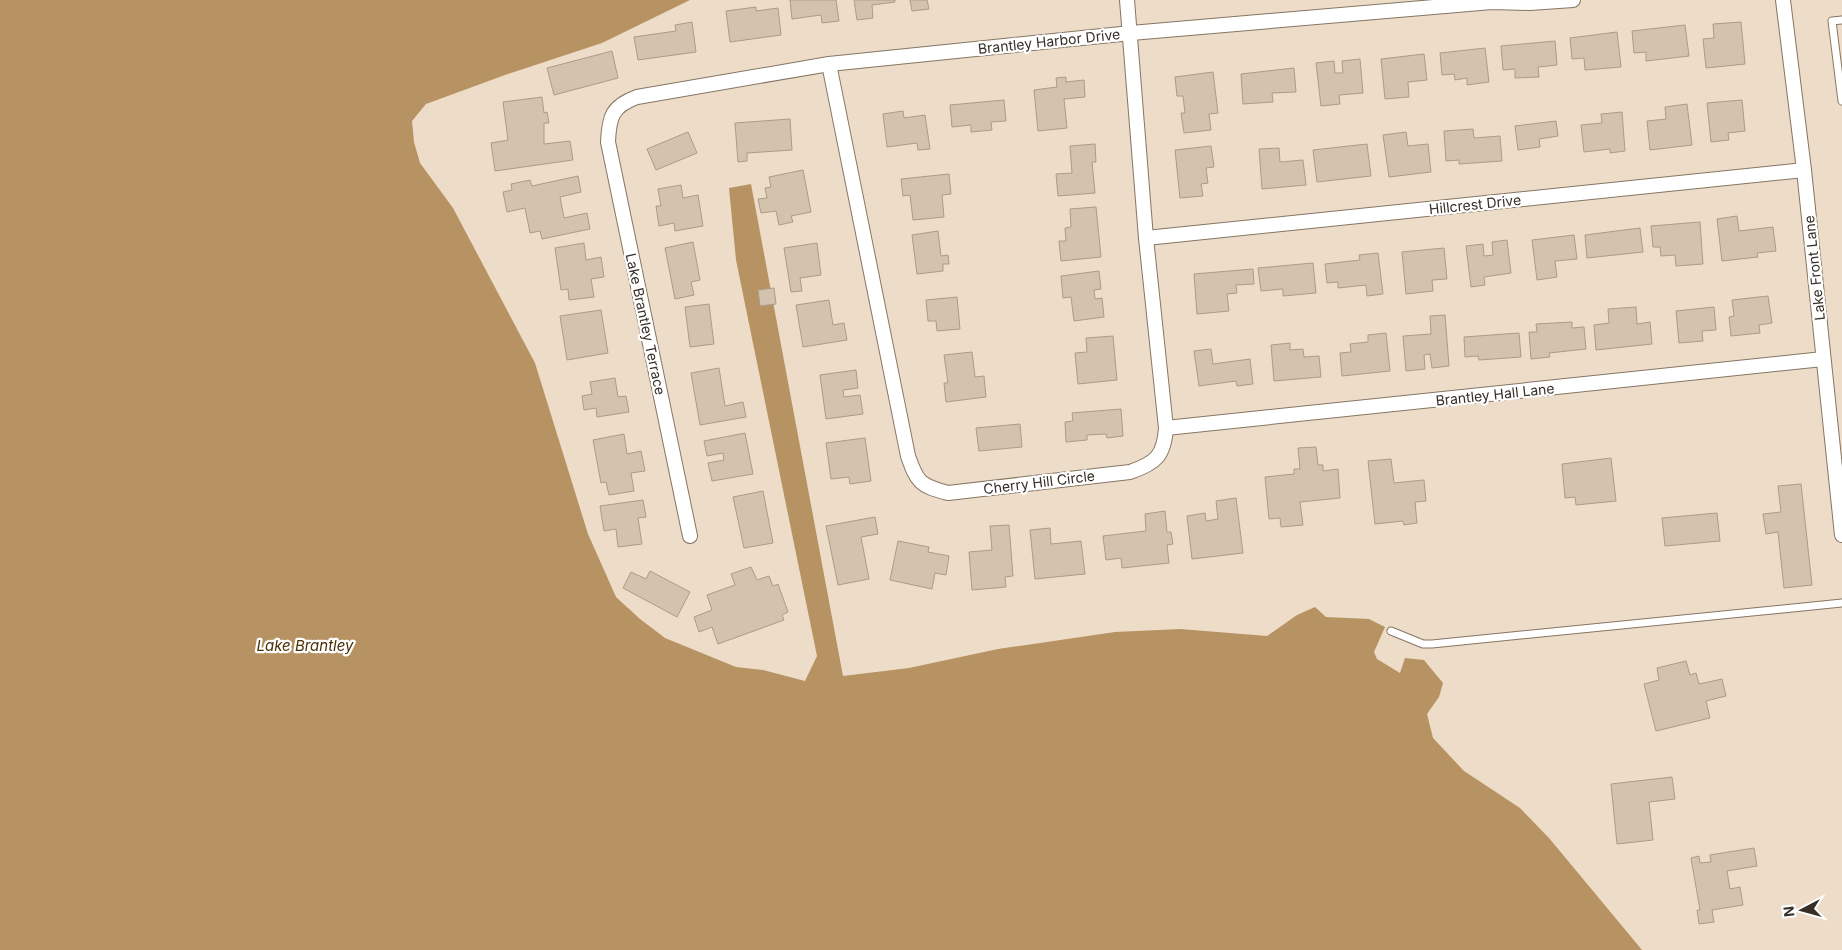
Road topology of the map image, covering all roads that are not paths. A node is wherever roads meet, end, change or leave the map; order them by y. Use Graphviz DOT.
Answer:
graph roads {
  1 [pos="1127,0"];
  2 [pos="1572,0"];
  3 [pos="1783,0"];
  4 [pos="1494,1"];
  5 [pos="1842,20"];
  6 [pos="1130,33"];
  7 [pos="830,64"];
  8 [pos="1842,96"];
  9 [pos="613,112"];
  10 [pos="1804,170"];
  11 [pos="1146,238"];
  12 [pos="1823,359"];
  13 [pos="1166,428"];
  14 [pos="1842,535"];
  15 [pos="690,536"];
  16 [pos="1842,603"];
  17 [pos="1390,630"];
  1 -- 6 [label="street, Cherry Hill Circle"];
  2 -- 4 [label="street, Brantley Harbor Drive"];
  3 -- 10 [label="street, Lake Front Lane"];
  4 -- 6 [label="street, Brantley Harbor Drive"];
  5 -- 8 [label="lane"];
  6 -- 7 [label="street, Brantley Harbor Drive"];
  6 -- 11 [label="street, Cherry Hill Circle"];
  7 -- 9 [label="street, Brantley Harbor Drive"];
  7 -- 13 [label="street, Cherry Hill Circle"];
  9 -- 15 [label="street, Lake Brantley Terrace"];
  10 -- 11 [label="street, Hillcrest Drive"];
  10 -- 12 [label="street, Lake Front Lane"];
  11 -- 13 [label="street, Cherry Hill Circle"];
  12 -- 13 [label="street, Brantley Hall Lane"];
  12 -- 14 [label="street, Lake Front Lane"];
  16 -- 17 [label="lane"];
}
